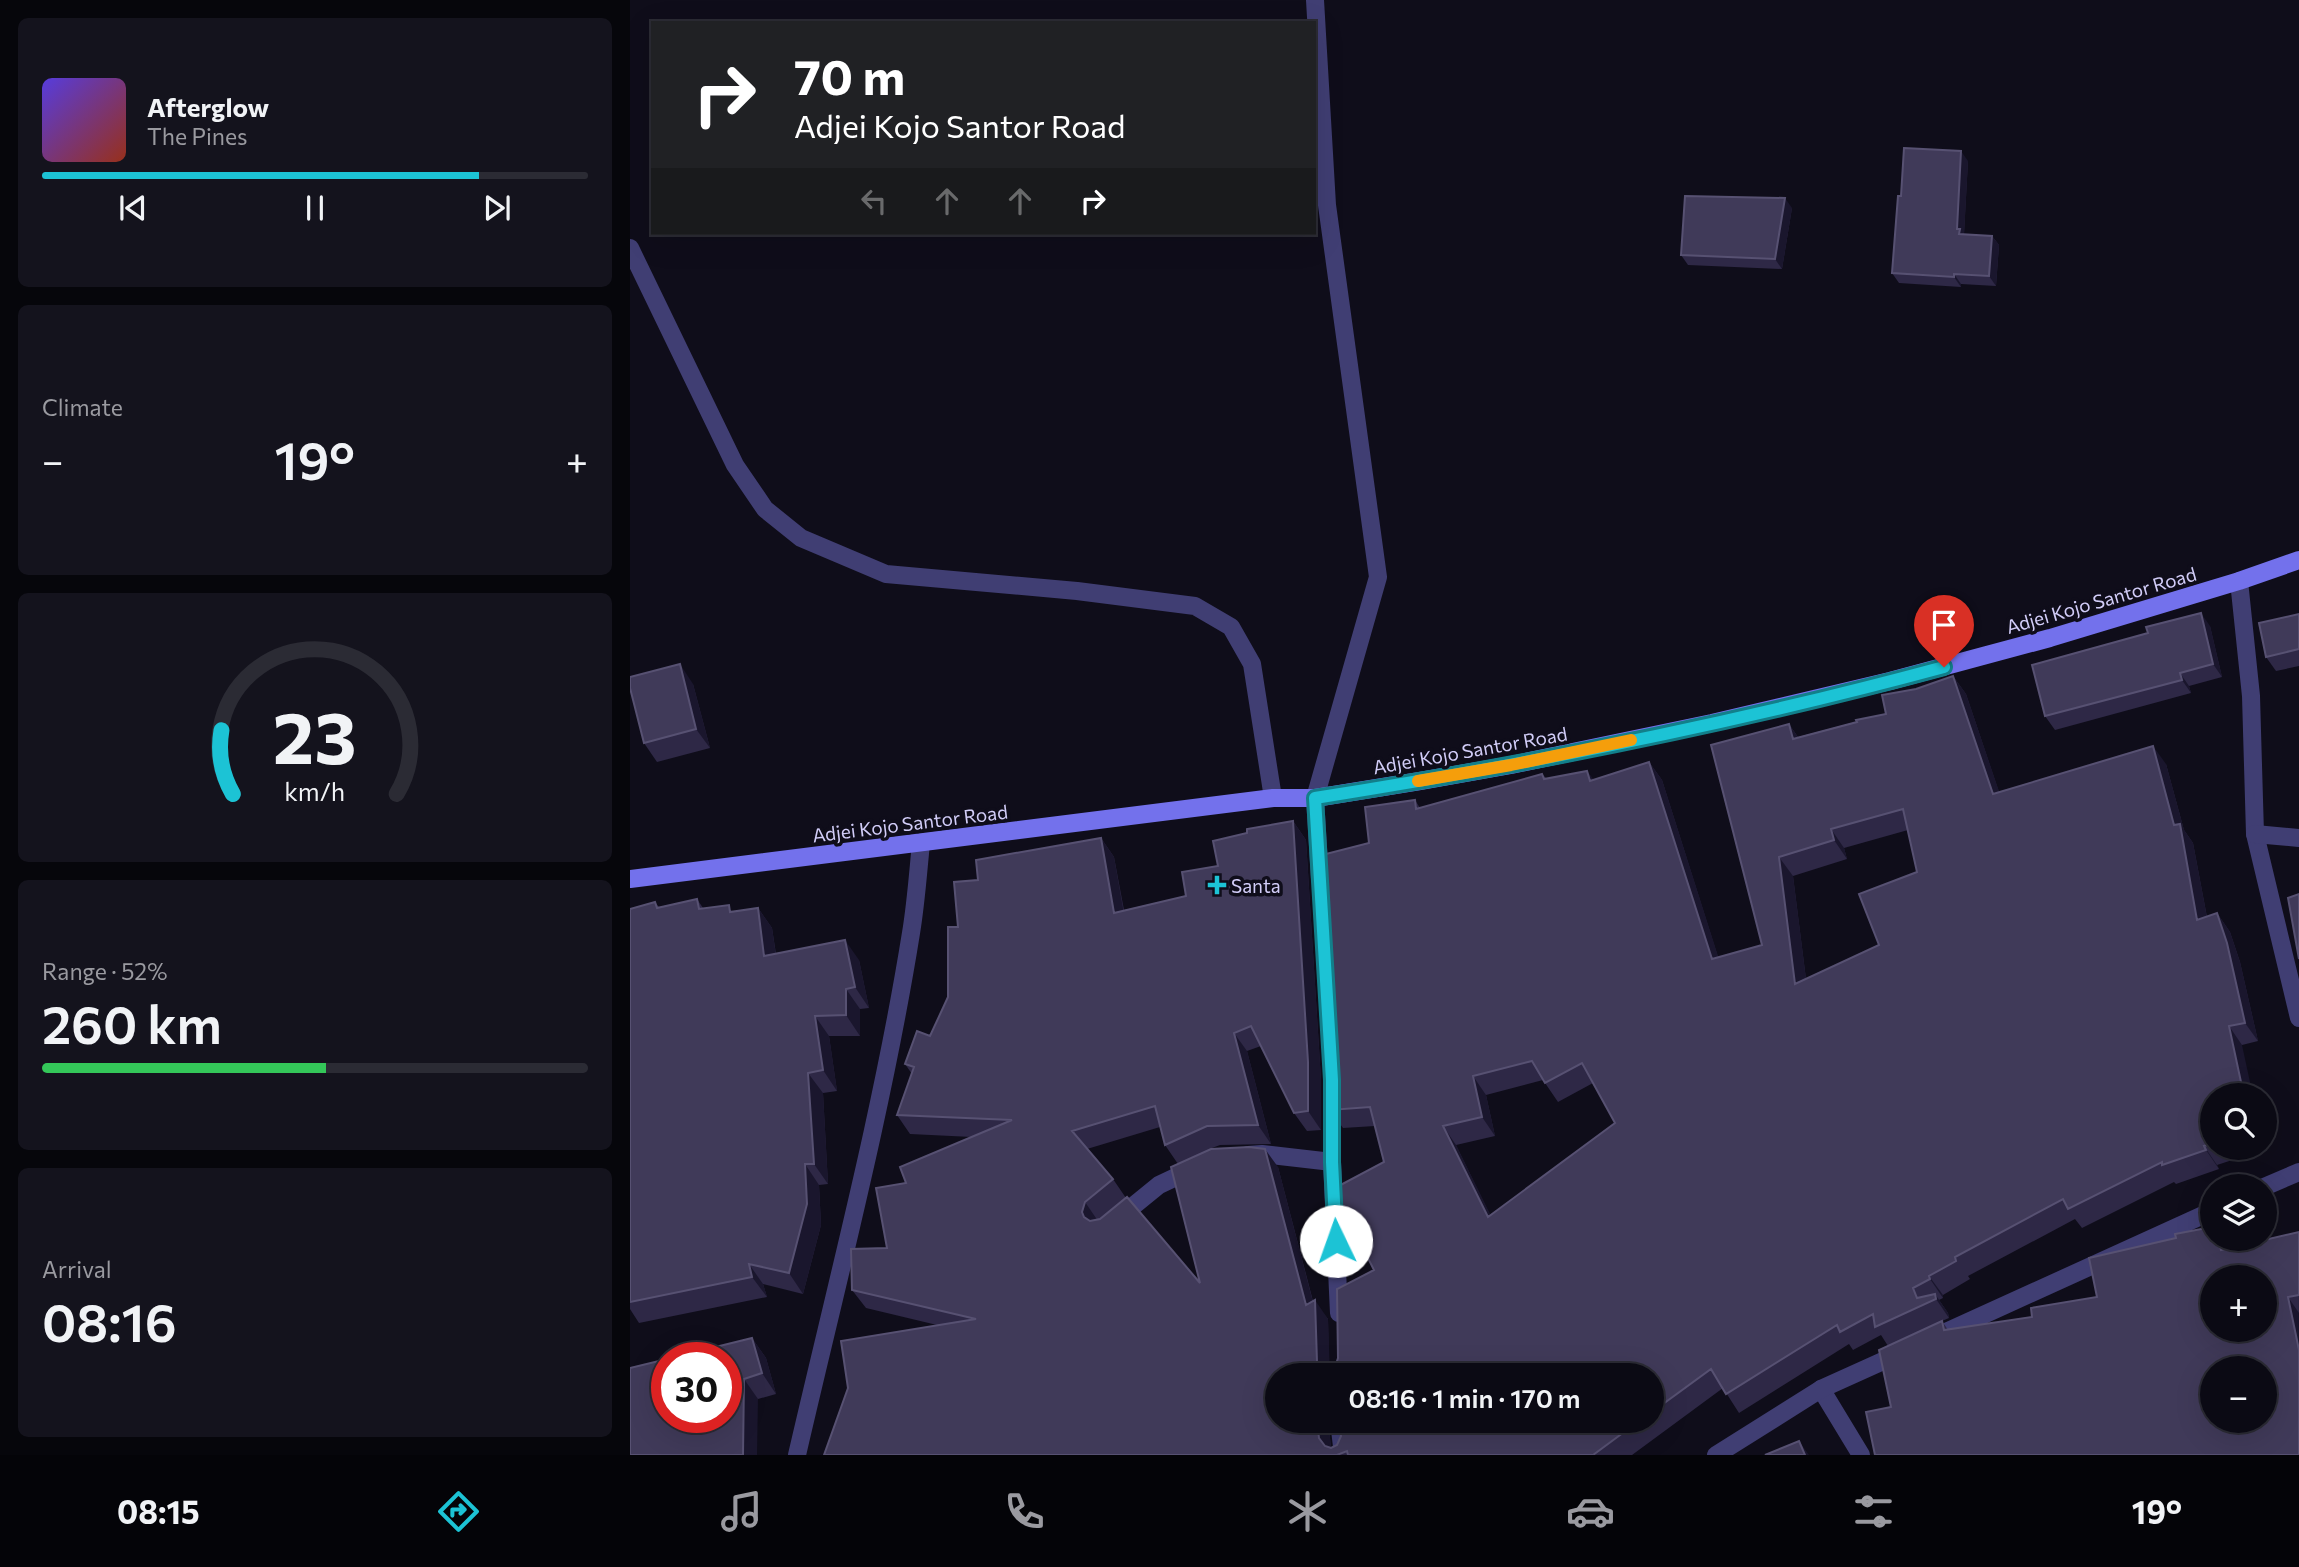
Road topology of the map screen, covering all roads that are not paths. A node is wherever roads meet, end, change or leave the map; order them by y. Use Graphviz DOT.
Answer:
graph roads {
  1 [pos="1315,0"];
  2 [pos="630,248"];
  3 [pos="2299,560"];
  4 [pos="2239,581"];
  5 [pos="1273,798"];
  6 [pos="1315,798"];
  7 [pos="2255,834"];
  8 [pos="2299,838"];
  9 [pos="921,843"];
  10 [pos="630,879"];
  11 [pos="1321,892"];
  12 [pos="2299,1018"];
  13 [pos="1331,1067"];
  14 [pos="1235,1155"];
  15 [pos="1209,1162"];
  16 [pos="1332,1162"];
  17 [pos="2299,1171"];
  18 [pos="2277,1181"];
  19 [pos="2200,1216"];
  20 [pos="1105,1229"];
  21 [pos="1340,1334"];
  22 [pos="1821,1389"];
  23 [pos="1340,1433"];
  24 [pos="797,1455"];
  25 [pos="1343,1455"];
  26 [pos="1716,1455"];
  27 [pos="1861,1455"];
  1 -- 6 [label="street"];
  2 -- 5 [label="street"];
  3 -- 4 [label="street, Adjei Kojo Santor Road"];
  4 -- 6 [label="street, Adjei Kojo Santor Road"];
  4 -- 7 [label="street"];
  5 -- 6 [label="street, Adjei Kojo Santor Road"];
  5 -- 9 [label="street, Adjei Kojo Santor Road"];
  6 -- 11 [label="street"];
  7 -- 8 [label="street"];
  7 -- 12 [label="street"];
  9 -- 10 [label="street, Adjei Kojo Santor Road"];
  9 -- 24 [label="street"];
  13 -- 16 [label="street"];
  14 -- 16 [label="street"];
  15 -- 20 [label="street"];
  16 -- 21 [label="street"];
  17 -- 18 [label="street"];
  19 -- 22 [label="street"];
  22 -- 26 [label="street"];
  22 -- 27 [label="street"];
  23 -- 25 [label="street"];
}
